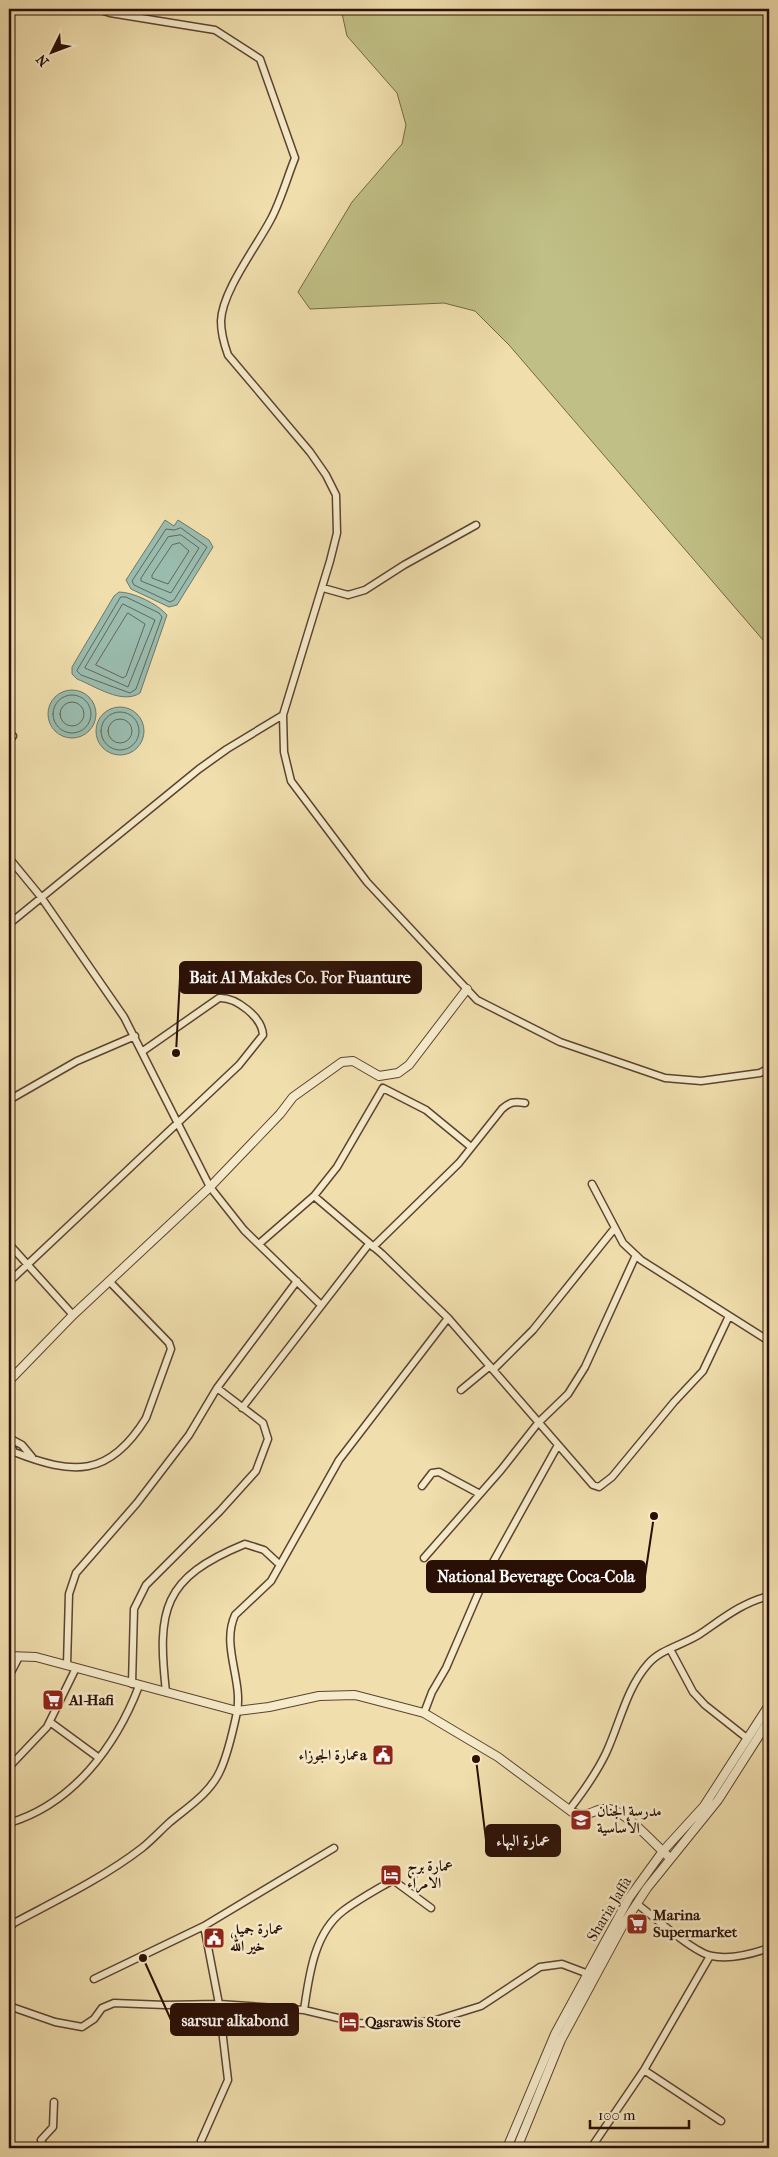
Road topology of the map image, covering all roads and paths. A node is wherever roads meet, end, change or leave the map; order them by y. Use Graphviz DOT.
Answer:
graph roads {
  1 [pos="97,9"];
  2 [pos="476,525"];
  3 [pos="323,588"];
  4 [pos="283,716"];
  5 [pos="9,858"];
  6 [pos="41,897"];
  7 [pos="9,924"];
  8 [pos="467,989"];
  9 [pos="135,1036"];
  10 [pos="143,1051"];
  11 [pos="769,1068"];
  12 [pos="9,1100"];
  13 [pos="525,1103"];
  14 [pos="178,1121"];
  15 [pos="471,1147"];
  16 [pos="592,1184"];
  17 [pos="210,1187"];
  18 [pos="314,1196"];
  19 [pos="614,1229"];
  20 [pos="260,1243"];
  21 [pos="9,1244"];
  22 [pos="371,1245"];
  23 [pos="636,1255"];
  24 [pos="27,1264"];
  25 [pos="109,1281"];
  26 [pos="297,1281"];
  27 [pos="9,1282"];
  28 [pos="321,1305"];
  29 [pos="74,1314"];
  30 [pos="729,1316"];
  31 [pos="448,1318"];
  32 [pos="769,1341"];
  33 [pos="491,1368"];
  34 [pos="9,1381"];
  35 [pos="217,1388"];
  36 [pos="461,1390"];
  37 [pos="242,1408"];
  38 [pos="538,1423"];
  39 [pos="9,1440"];
  40 [pos="558,1445"];
  41 [pos="32,1457"];
  42 [pos="422,1486"];
  43 [pos="480,1494"];
  44 [pos="424,1558"];
  45 [pos="279,1564"];
  46 [pos="769,1596"];
  47 [pos="670,1649"];
  48 [pos="9,1656"];
  49 [pos="19,1657"];
  50 [pos="67,1665"];
  51 [pos="76,1668"];
  52 [pos="9,1676"];
  53 [pos="136,1685"];
  54 [pos="166,1692"];
  55 [pos="769,1705"];
  56 [pos="237,1711"];
  57 [pos="424,1713"];
  58 [pos="769,1720"];
  59 [pos="50,1722"];
  60 [pos="748,1739"];
  61 [pos="99,1758"];
  62 [pos="9,1767"];
  63 [pos="569,1810"];
  64 [pos="9,1823"];
  65 [pos="334,1848"];
  66 [pos="663,1851"];
  67 [pos="670,1858"];
  68 [pos="636,1904"];
  69 [pos="432,1908"];
  70 [pos="204,1926"];
  71 [pos="9,1928"];
  72 [pos="769,1950"];
  73 [pos="710,1956"];
  74 [pos="587,1972"];
  75 [pos="595,1977"];
  76 [pos="94,1980"];
  77 [pos="219,2004"];
  78 [pos="9,2006"];
  79 [pos="304,2010"];
  80 [pos="644,2070"];
  81 [pos="54,2102"];
  82 [pos="721,2121"];
  83 [pos="201,2141"];
  84 [pos="45,2148"];
  85 [pos="506,2148"];
  86 [pos="517,2148"];
  87 [pos="591,2148"];
  1 -- 3 [label="street"];
  2 -- 3 [label="street"];
  3 -- 4 [label="street"];
  4 -- 6 [label="street"];
  4 -- 8 [label="street"];
  5 -- 6 [label="street"];
  6 -- 7 [label="street"];
  6 -- 9 [label="street"];
  8 -- 11 [label="street"];
  8 -- 17 [label="street"];
  9 -- 10 [label="street"];
  9 -- 12 [label="street"];
  10 -- 14 [label="street"];
  10 -- 14 [label="street"];
  13 -- 15 [label="street"];
  14 -- 17 [label="street"];
  14 -- 24 [label="street"];
  15 -- 18 [label="street"];
  15 -- 22 [label="street"];
  16 -- 19 [label="street"];
  17 -- 20 [label="street"];
  17 -- 25 [label="street"];
  18 -- 20 [label="street"];
  18 -- 22 [label="street"];
  19 -- 23 [label="street"];
  19 -- 33 [label="street"];
  20 -- 26 [label="street"];
  21 -- 24 [label="street"];
  22 -- 28 [label="street"];
  22 -- 31 [label="street"];
  23 -- 30 [label="street"];
  23 -- 38 [label="street"];
  24 -- 27 [label="street"];
  24 -- 29 [label="street"];
  25 -- 29 [label="street"];
  25 -- 41 [label="street"];
  26 -- 28 [label="street"];
  26 -- 35 [label="street"];
  28 -- 37 [label="street"];
  29 -- 34 [label="street"];
  30 -- 32 [label="street"];
  30 -- 40 [label="street"];
  31 -- 33 [label="street"];
  31 -- 45 [label="street"];
  33 -- 36 [label="street"];
  33 -- 38 [label="street"];
  35 -- 37 [label="street"];
  35 -- 50 [label="street"];
  37 -- 53 [label="street"];
  38 -- 40 [label="street"];
  38 -- 43 [label="street"];
  39 -- 41 [label="street"];
  39 -- 41 [label="street"];
  40 -- 57 [label="street"];
  42 -- 43 [label="street"];
  43 -- 44 [label="street"];
  45 -- 54 [label="street"];
  45 -- 56 [label="street"];
  46 -- 47 [label="street"];
  47 -- 60 [label="street"];
  47 -- 63 [label="street"];
  48 -- 49 [label="street"];
  49 -- 50 [label="street"];
  49 -- 52 [label="street"];
  50 -- 51 [label="street"];
  51 -- 53 [label="street"];
  51 -- 59 [label="street"];
  53 -- 54 [label="street"];
  53 -- 61 [label="street"];
  54 -- 56 [label="street"];
  55 -- 60 [label="street, Sharia Jaffa"];
  56 -- 57 [label="street"];
  56 -- 71 [label="street"];
  57 -- 63 [label="street"];
  58 -- 67 [label="street"];
  59 -- 61 [label="street"];
  59 -- 62 [label="street"];
  60 -- 66 [label="street, Sharia Jaffa"];
  61 -- 64 [label="street"];
  63 -- 66 [label="street"];
  65 -- 70 [label="street"];
  66 -- 67 [label="street"];
  66 -- 74 [label="street, Sharia Jaffa"];
  67 -- 68 [label="street"];
  68 -- 73 [label="street"];
  68 -- 75 [label="street"];
  69 -- 79 [label="street"];
  70 -- 76 [label="street"];
  70 -- 77 [label="street"];
  72 -- 73 [label="street"];
  73 -- 80 [label="street"];
  74 -- 75 [label="street"];
  74 -- 79 [label="street"];
  74 -- 85 [label="street, Sharia Jaffa"];
  75 -- 86 [label="street"];
  77 -- 78 [label="street"];
  77 -- 79 [label="street"];
  77 -- 83 [label="street"];
  80 -- 82 [label="street"];
  80 -- 87 [label="street"];
  81 -- 84 [label="street"];
}
